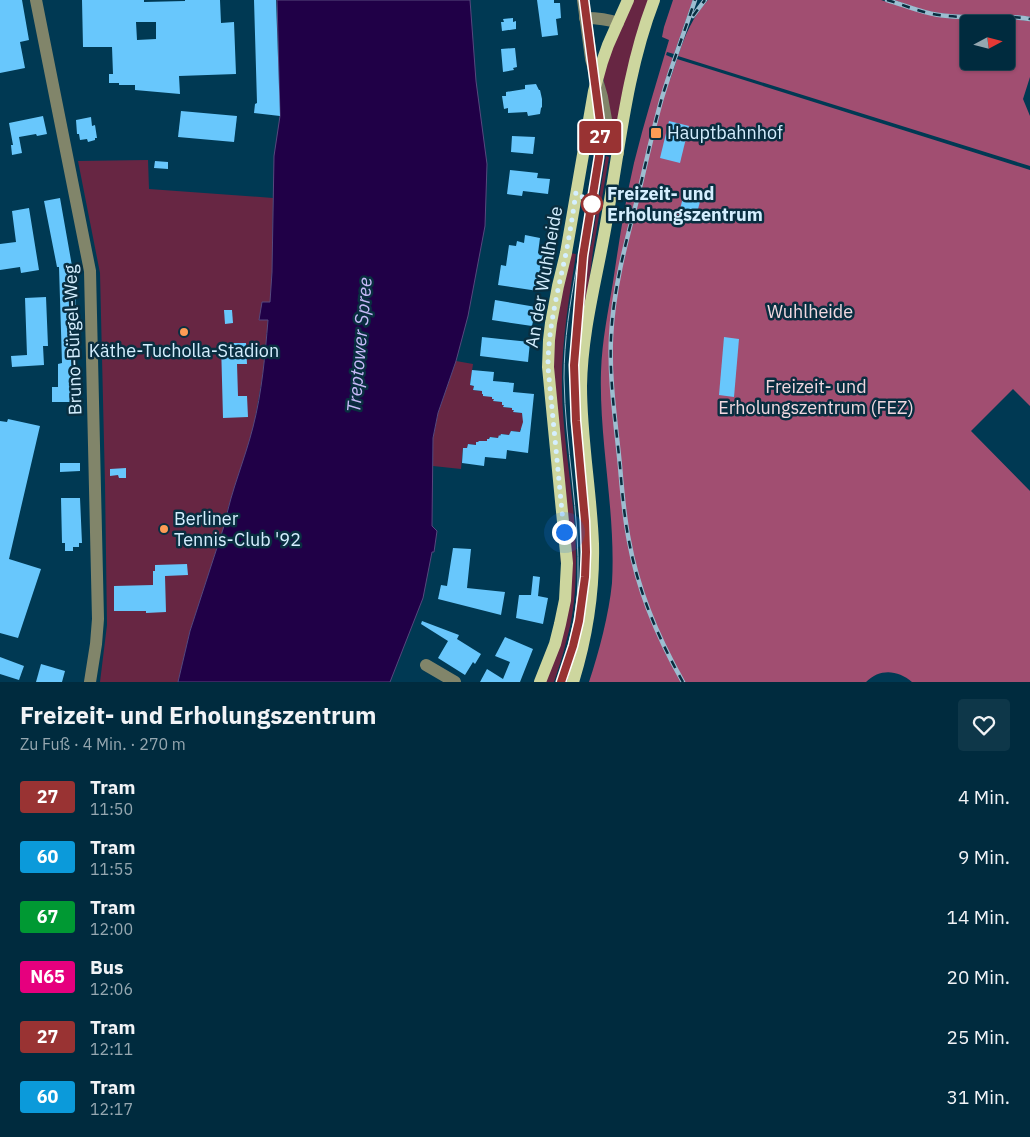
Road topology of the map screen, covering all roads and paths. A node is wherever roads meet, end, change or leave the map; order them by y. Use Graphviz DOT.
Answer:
graph roads {
  1 [pos="36,0"];
  2 [pos="583,0"];
  3 [pos="628,0"];
  4 [pos="654,0"];
  5 [pos="585,18"];
  6 [pos="618,23"];
  7 [pos="597,79"];
  8 [pos="618,153"];
  9 [pos="426,665"];
  10 [pos="90,682"];
  11 [pos="455,682"];
  12 [pos="540,682"];
  13 [pos="573,682"];
  1 -- 10 [label="street, Bruno-Bürgel-Weg"];
  2 -- 5 [label="street"];
  3 -- 6 [label="main road, An der Wuhlheide"];
  4 -- 8 [label="main road"];
  5 -- 6 [label="street"];
  5 -- 7 [label="street"];
  6 -- 7 [label="main road, An der Wuhlheide"];
  7 -- 8 [label="street"];
  7 -- 12 [label="main road, An der Wuhlheide"];
  8 -- 13 [label="main road"];
  9 -- 11 [label="street"];
}
